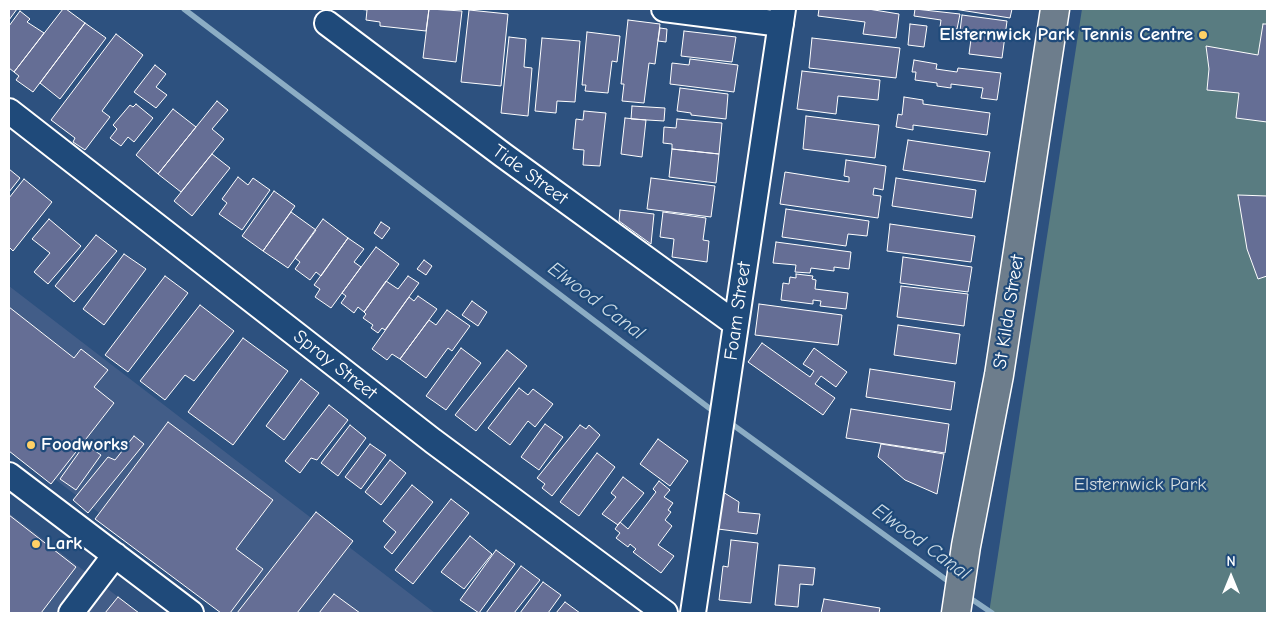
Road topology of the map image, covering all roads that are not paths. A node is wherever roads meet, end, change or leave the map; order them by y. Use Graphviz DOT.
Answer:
graph roads {
  1 [pos="664,9"];
  2 [pos="1054,9"];
  3 [pos="782,17"];
  4 [pos="327,23"];
  5 [pos="9,111"];
  6 [pos="736,324"];
  7 [pos="9,475"];
  8 [pos="114,556"];
  9 [pos="71,613"];
  10 [pos="191,613"];
  11 [pos="665,613"];
  12 [pos="693,613"];
  13 [pos="956,613"];
  1 -- 3 [label="street"];
  2 -- 13 [label="main road, St Kilda Street"];
  3 -- 6 [label="street, Foam Street"];
  4 -- 6 [label="street, Tide Street"];
  5 -- 11 [label="street, Spray Street"];
  6 -- 12 [label="street, Foam Street"];
  7 -- 8 [label="street"];
  8 -- 9 [label="street"];
  8 -- 10 [label="street"];
}
